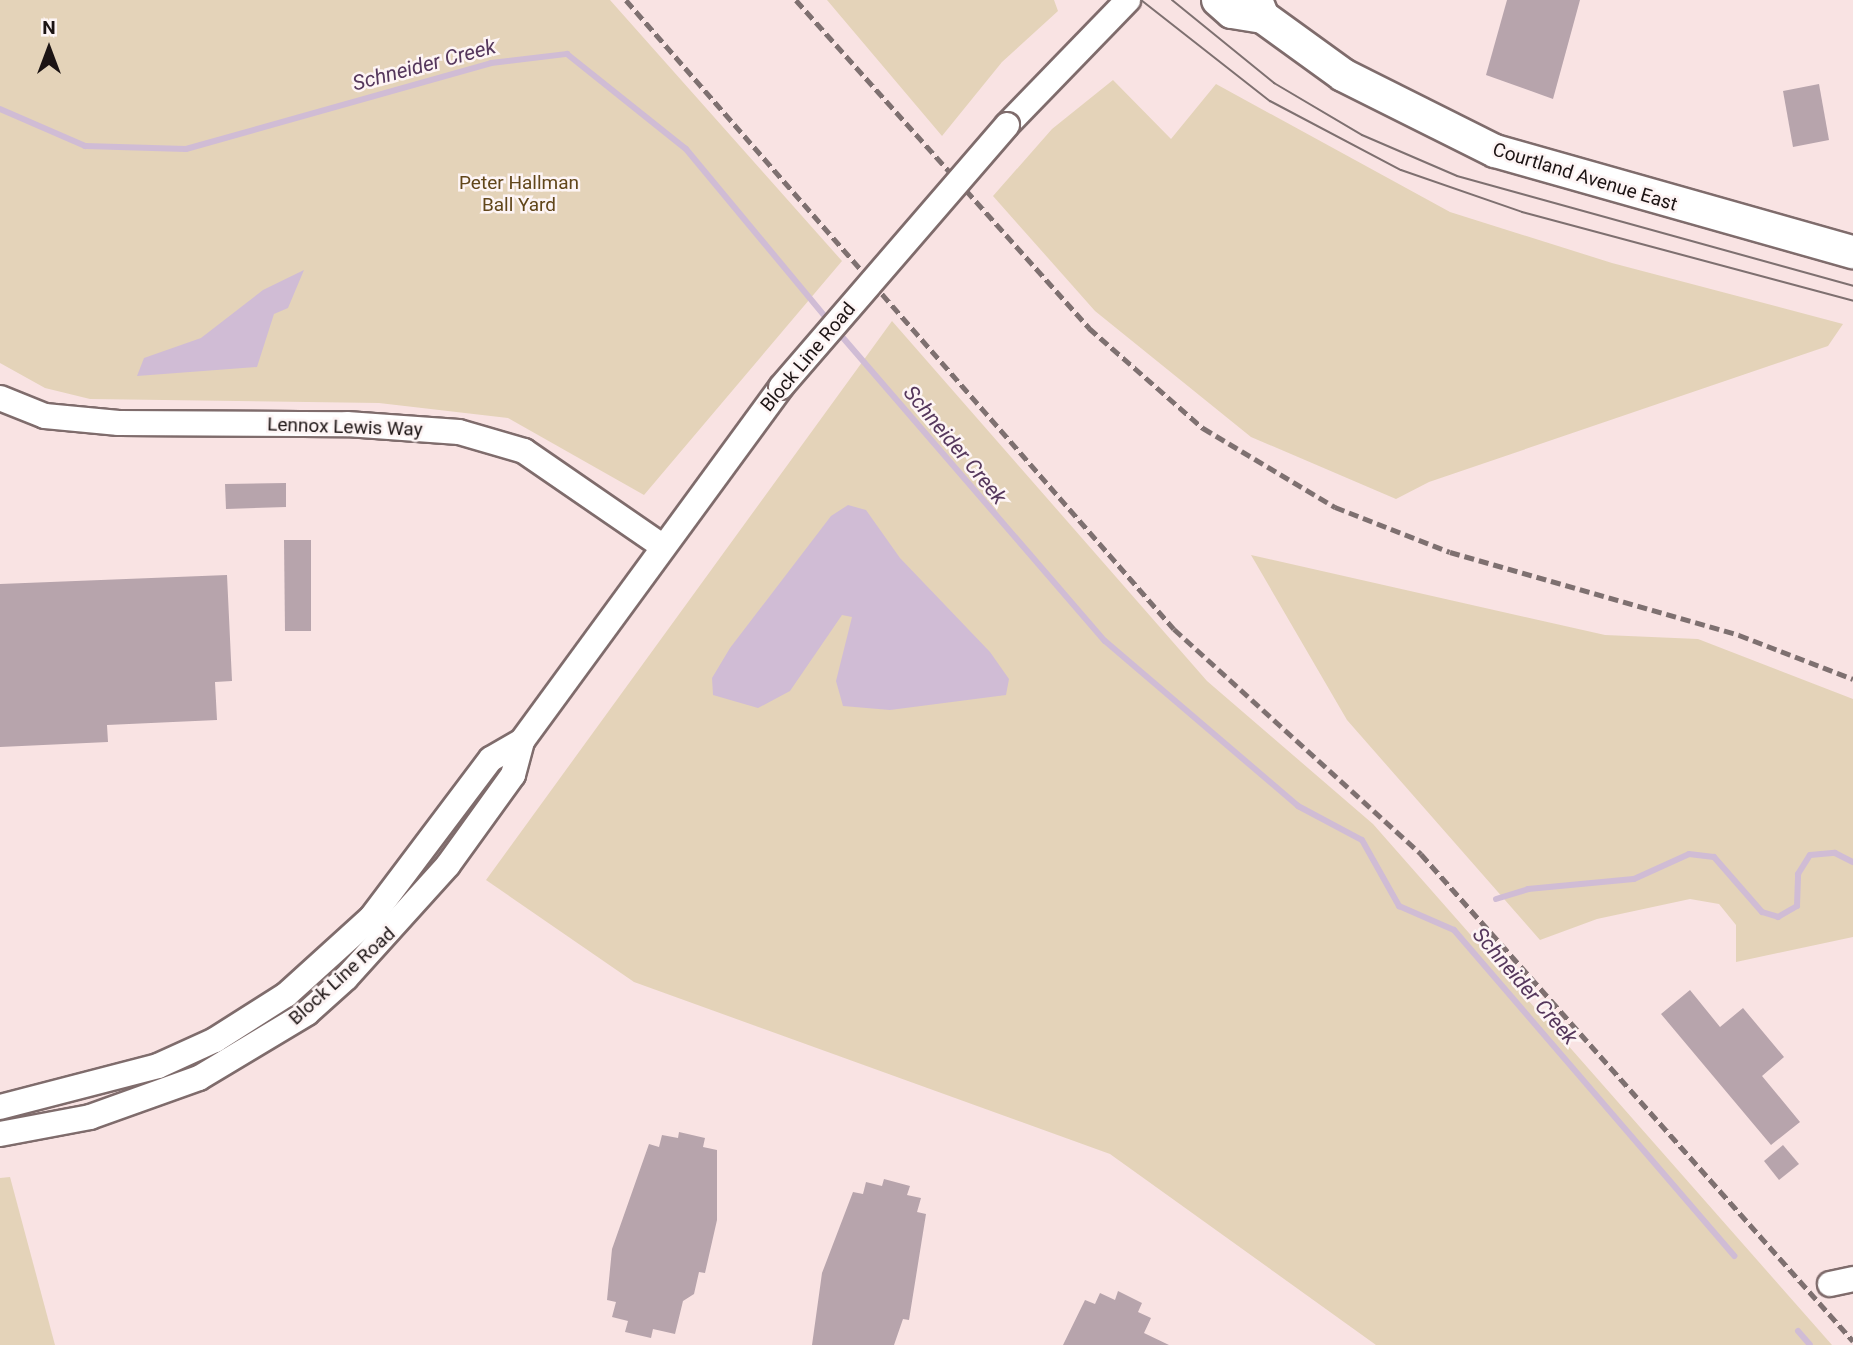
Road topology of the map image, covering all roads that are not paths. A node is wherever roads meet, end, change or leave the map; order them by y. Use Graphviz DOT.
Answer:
graph roads {
  1 [pos="1128,0"];
  2 [pos="1218,0"];
  3 [pos="1260,8"];
  4 [pos="1853,252"];
  5 [pos="0,398"];
  6 [pos="662,545"];
  7 [pos="522,741"];
  8 [pos="0,1107"];
  9 [pos="0,1134"];
  1 -- 6 [label="street, Block Line Road, bridge"];
  2 -- 3 [label="main road, Courtland Avenue East"];
  3 -- 4 [label="main road, Courtland Avenue East"];
  5 -- 6 [label="street, Lennox Lewis Way"];
  6 -- 7 [label="street, Block Line Road"];
  7 -- 8 [label="street, Block Line Road"];
  7 -- 9 [label="street, Block Line Road"];
}
